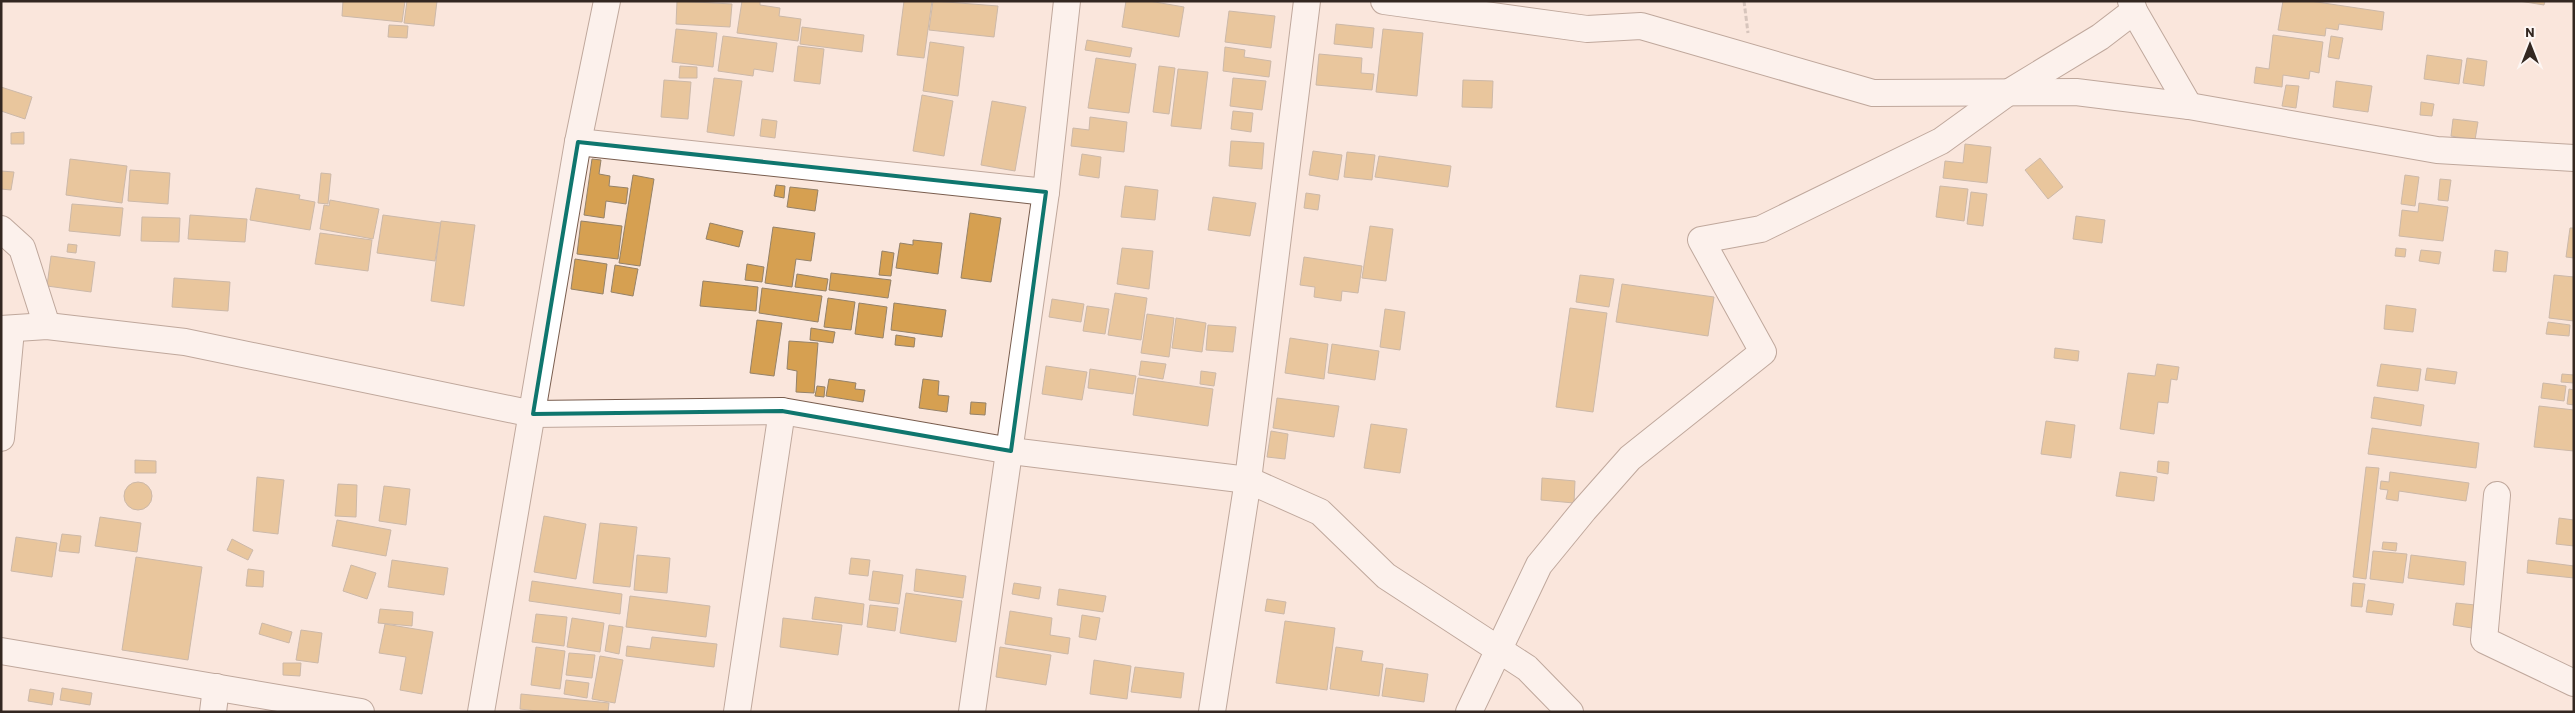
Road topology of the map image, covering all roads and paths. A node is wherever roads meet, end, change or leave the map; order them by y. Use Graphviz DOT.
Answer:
graph roads {
  1 [pos="607,1"];
  2 [pos="1067,1"];
  3 [pos="1307,1"];
  4 [pos="1384,1"];
  5 [pos="1744,1"];
  6 [pos="2132,6"];
  7 [pos="1748,57"];
  8 [pos="2006,94"];
  9 [pos="2189,106"];
  10 [pos="578,142"];
  11 [pos="2574,158"];
  12 [pos="1046,192"];
  13 [pos="1,229"];
  14 [pos="47,326"];
  15 [pos="6,329"];
  16 [pos="782,411"];
  17 [pos="533,414"];
  18 [pos="1,438"];
  19 [pos="1011,451"];
  20 [pos="1248,480"];
  21 [pos="2497,495"];
  22 [pos="1499,648"];
  23 [pos="1,651"];
  24 [pos="2574,683"];
  25 [pos="215,699"];
  26 [pos="361,712"];
  27 [pos="481,712"];
  28 [pos="737,712"];
  29 [pos="972,712"];
  30 [pos="1212,712"];
  31 [pos="1469,712"];
  32 [pos="1570,712"];
  1 -- 10 [label="street"];
  2 -- 12 [label="street"];
  3 -- 20 [label="street"];
  4 -- 7 [label="street"];
  5 -- 7 [label="path"];
  6 -- 8 [label="street"];
  6 -- 9 [label="street"];
  7 -- 8 [label="street"];
  8 -- 9 [label="street"];
  8 -- 22 [label="street"];
  9 -- 11 [label="street"];
  10 -- 12 [label="street"];
  10 -- 17 [label="street"];
  12 -- 19 [label="street"];
  13 -- 14 [label="street"];
  14 -- 15 [label="street"];
  14 -- 17 [label="street"];
  15 -- 18 [label="street"];
  16 -- 17 [label="street"];
  16 -- 19 [label="street"];
  16 -- 28 [label="street"];
  17 -- 27 [label="street"];
  19 -- 20 [label="street"];
  19 -- 29 [label="street"];
  20 -- 22 [label="street"];
  20 -- 30 [label="street"];
  21 -- 24 [label="street"];
  22 -- 31 [label="street"];
  22 -- 32 [label="street"];
  23 -- 25 [label="street"];
  25 -- 26 [label="street"];
}
